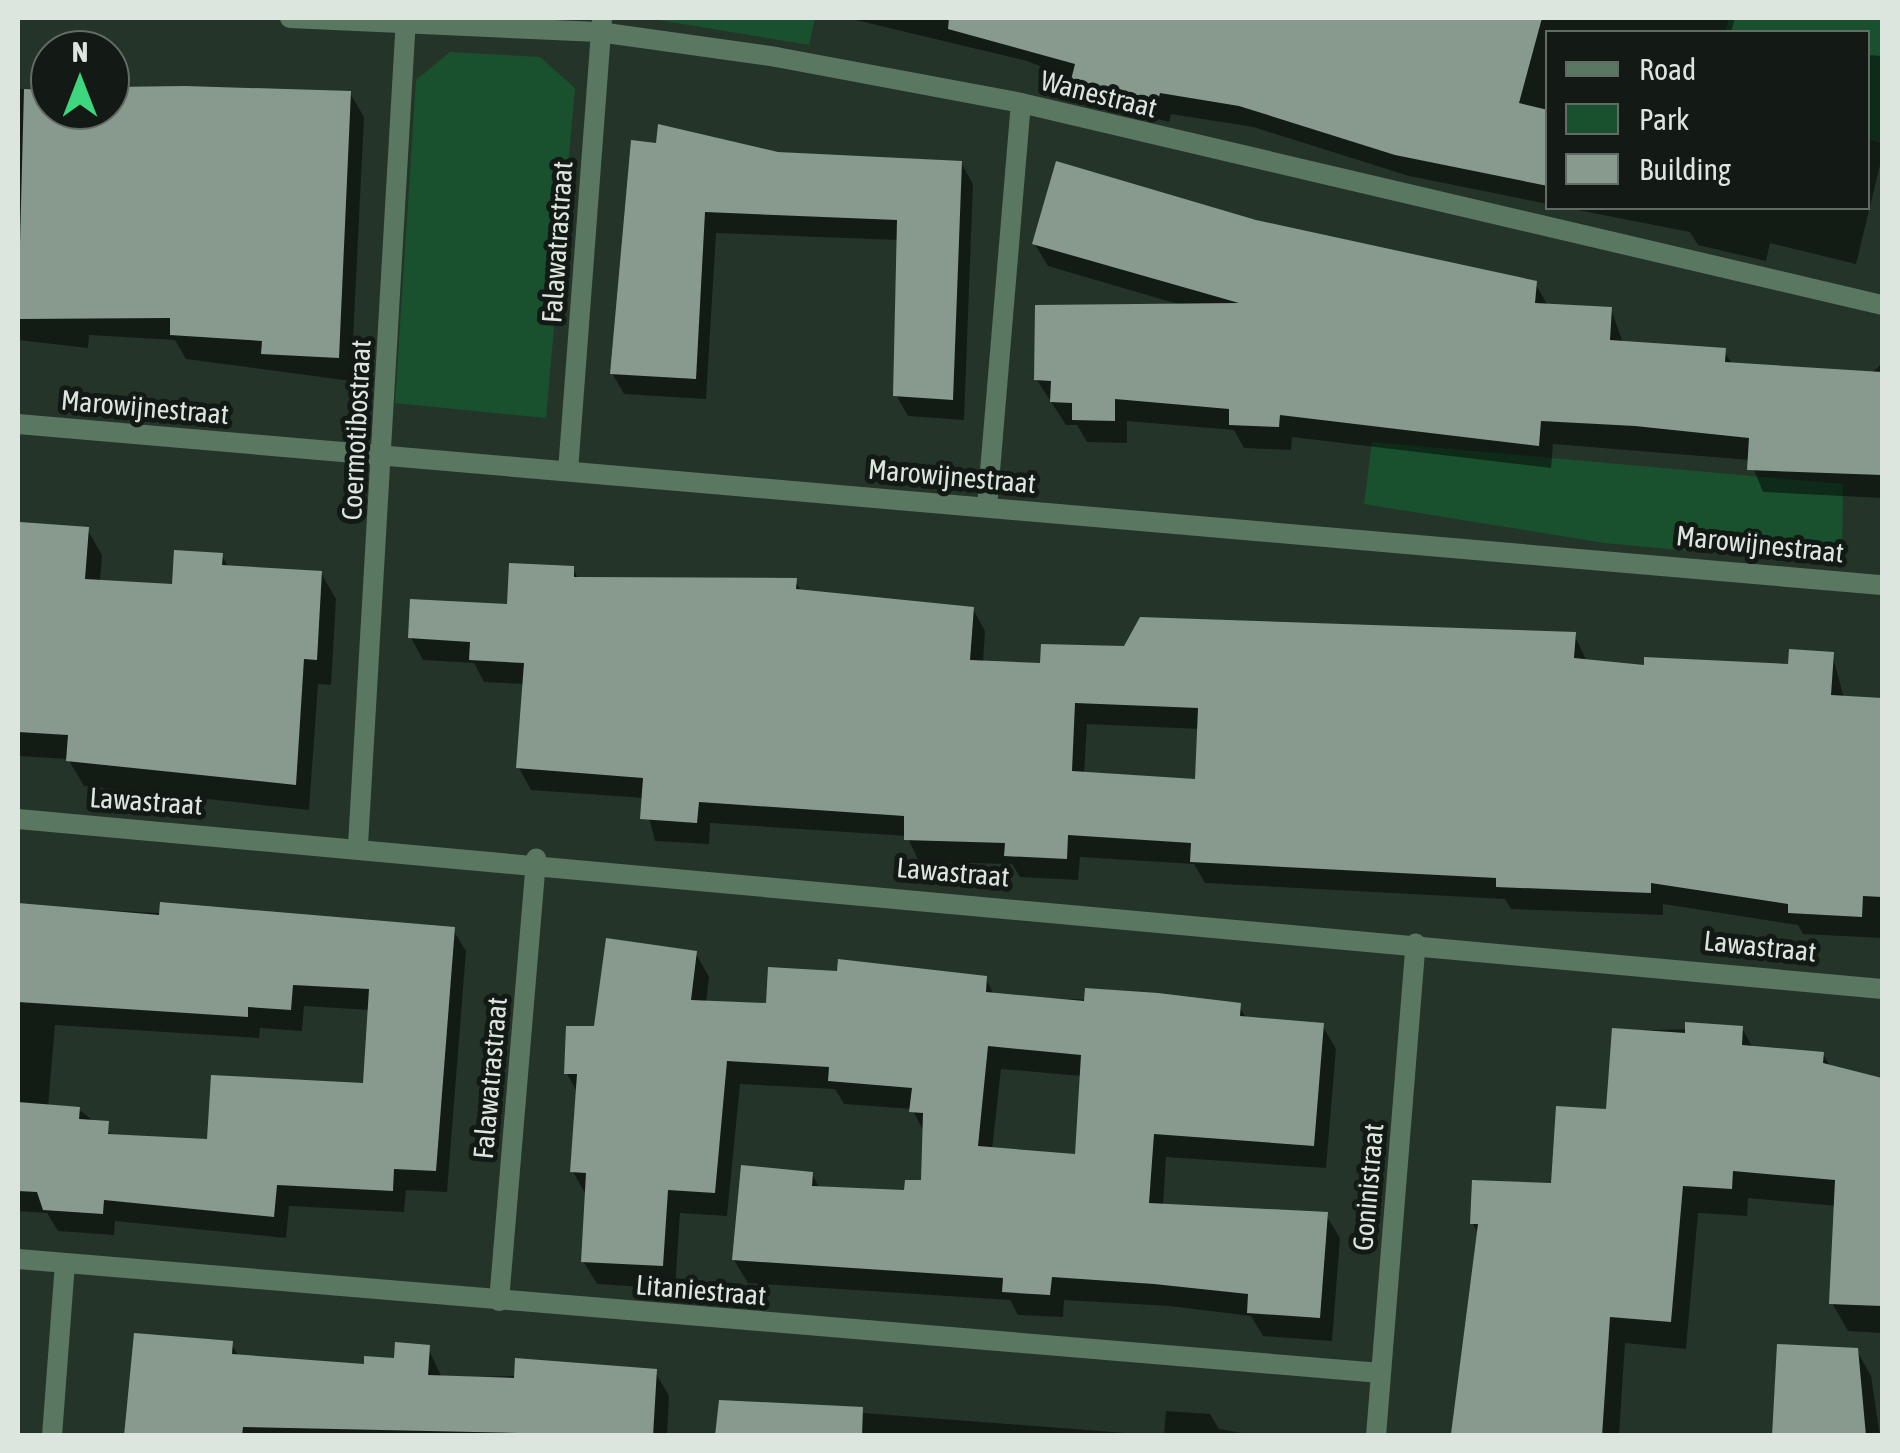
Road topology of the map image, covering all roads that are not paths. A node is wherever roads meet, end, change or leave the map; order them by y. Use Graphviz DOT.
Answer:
graph roads {
  1 [pos="290,18"];
  2 [pos="406,23"];
  3 [pos="600,25"];
  4 [pos="1021,103"];
  5 [pos="1882,305"];
  6 [pos="18,424"];
  7 [pos="382,454"];
  8 [pos="568,471"];
  9 [pos="987,507"];
  10 [pos="1882,584"];
  11 [pos="18,818"];
  12 [pos="358,845"];
  13 [pos="536,859"];
  14 [pos="1416,944"];
  15 [pos="1882,988"];
  16 [pos="18,1259"];
  17 [pos="65,1263"];
  18 [pos="499,1301"];
  19 [pos="1380,1373"];
  20 [pos="52,1436"];
  21 [pos="1376,1436"];
  1 -- 2 [label="street, Wanestraat"];
  2 -- 3 [label="street, Wanestraat"];
  2 -- 7 [label="street, Coermotibostraat"];
  3 -- 4 [label="street, Wanestraat"];
  3 -- 8 [label="street, Falawatrastraat"];
  4 -- 5 [label="street, Wanestraat"];
  4 -- 9 [label="street"];
  6 -- 7 [label="street, Marowijnestraat"];
  7 -- 8 [label="street, Marowijnestraat"];
  7 -- 12 [label="street, Coermotibostraat"];
  8 -- 9 [label="street, Marowijnestraat"];
  9 -- 10 [label="street, Marowijnestraat"];
  11 -- 12 [label="street, Lawastraat"];
  12 -- 13 [label="street, Lawastraat"];
  13 -- 14 [label="street, Lawastraat"];
  13 -- 18 [label="street, Falawatrastraat"];
  14 -- 15 [label="street, Lawastraat"];
  14 -- 19 [label="street, Goninistraat"];
  16 -- 17 [label="street, Litaniestraat"];
  17 -- 18 [label="street, Litaniestraat"];
  17 -- 20 [label="street"];
  18 -- 19 [label="street, Litaniestraat"];
  19 -- 21 [label="street, Goninistraat"];
}
